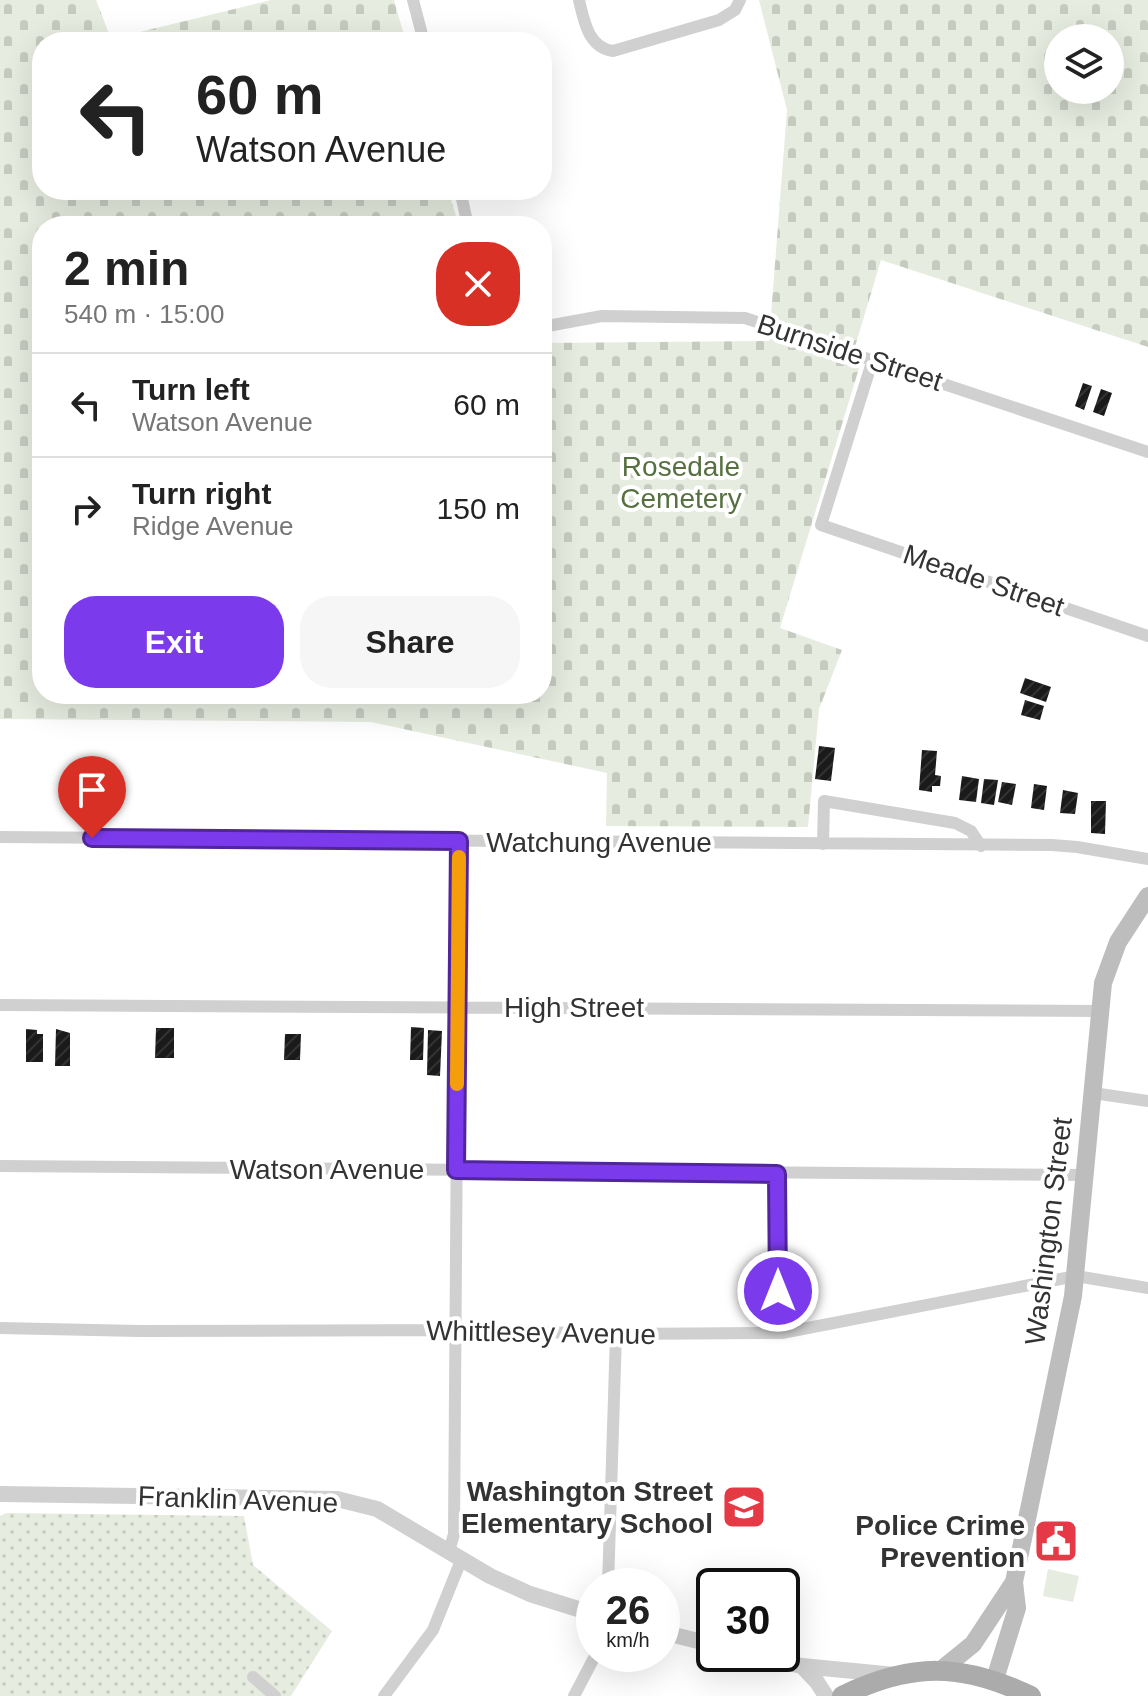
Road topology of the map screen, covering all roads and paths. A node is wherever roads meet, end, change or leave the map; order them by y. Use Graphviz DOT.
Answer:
graph roads {
  1 [pos="413,0"];
  2 [pos="579,0"];
  3 [pos="738,5"];
  4 [pos="421,32"];
  5 [pos="552,325"];
  6 [pos="873,359"];
  7 [pos="1148,452"];
  8 [pos="1148,636"];
  9 [pos="0,837"];
  10 [pos="459,841"];
  11 [pos="823,844"];
  12 [pos="981,846"];
  13 [pos="1148,859"];
  14 [pos="1148,896"];
  15 [pos="0,1005"];
  16 [pos="459,1006"];
  17 [pos="1099,1011"];
  18 [pos="1093,1093"];
  19 [pos="1148,1101"];
  20 [pos="0,1166"];
  21 [pos="456,1170"];
  22 [pos="777,1174"];
  23 [pos="1086,1175"];
  24 [pos="1076,1276"];
  25 [pos="1148,1288"];
  26 [pos="0,1328"];
  27 [pos="454,1330"];
  28 [pos="782,1333"];
  29 [pos="616,1334"];
  30 [pos="0,1494"];
  31 [pos="456,1555"];
  32 [pos="609,1568"];
  33 [pos="1014,1582"];
  34 [pos="576,1608"];
  35 [pos="802,1666"];
  36 [pos="941,1670"];
  37 [pos="587,1672"];
  38 [pos="901,1676"];
  39 [pos="253,1677"];
  40 [pos="995,1679"];
  41 [pos="275,1696"];
  42 [pos="384,1696"];
  43 [pos="574,1696"];
  44 [pos="839,1696"];
  45 [pos="1031,1696"];
  1 -- 4 [label="street"];
  2 -- 3 [label="street"];
  5 -- 6 [label="street, Burnside Street"];
  6 -- 7 [label="street, Burnside Street"];
  6 -- 8 [label="street, Meade Street"];
  9 -- 10 [label="street, Watchung Avenue"];
  10 -- 11 [label="street, Watchung Avenue"];
  10 -- 16 [label="street"];
  11 -- 12 [label="street, Watchung Avenue"];
  11 -- 12 [label="street"];
  12 -- 13 [label="street, Watchung Avenue"];
  14 -- 17 [label="main road, Washington Street"];
  15 -- 16 [label="street, High Street"];
  16 -- 17 [label="street, High Street"];
  16 -- 21 [label="street"];
  17 -- 18 [label="main road, Washington Street"];
  18 -- 19 [label="street"];
  18 -- 23 [label="main road, Washington Street"];
  20 -- 21 [label="street, Watson Avenue"];
  21 -- 22 [label="street, Watson Avenue"];
  21 -- 27 [label="street"];
  22 -- 23 [label="street, Watson Avenue"];
  22 -- 28 [label="street"];
  23 -- 24 [label="main road, Washington Street"];
  24 -- 25 [label="street"];
  24 -- 28 [label="street, Whittlesey Avenue"];
  24 -- 33 [label="main road, Washington Street"];
  26 -- 27 [label="street, Whittlesey Avenue"];
  27 -- 29 [label="street, Whittlesey Avenue"];
  27 -- 31 [label="street"];
  28 -- 29 [label="street, Whittlesey Avenue"];
  29 -- 32 [label="street"];
  30 -- 31 [label="street, Franklin Avenue"];
  31 -- 34 [label="street, Franklin Avenue"];
  31 -- 42 [label="street"];
  33 -- 36 [label="main road, Washington Street"];
  33 -- 40 [label="main road, Washington Street"];
  35 -- 38 [label="street"];
  35 -- 44 [label="street"];
  36 -- 38 [label="main road"];
  36 -- 40 [label="main road"];
  37 -- 43 [label="street"];
  38 -- 44 [label="main road"];
  39 -- 41 [label="street"];
  40 -- 45 [label="main road"];
}
